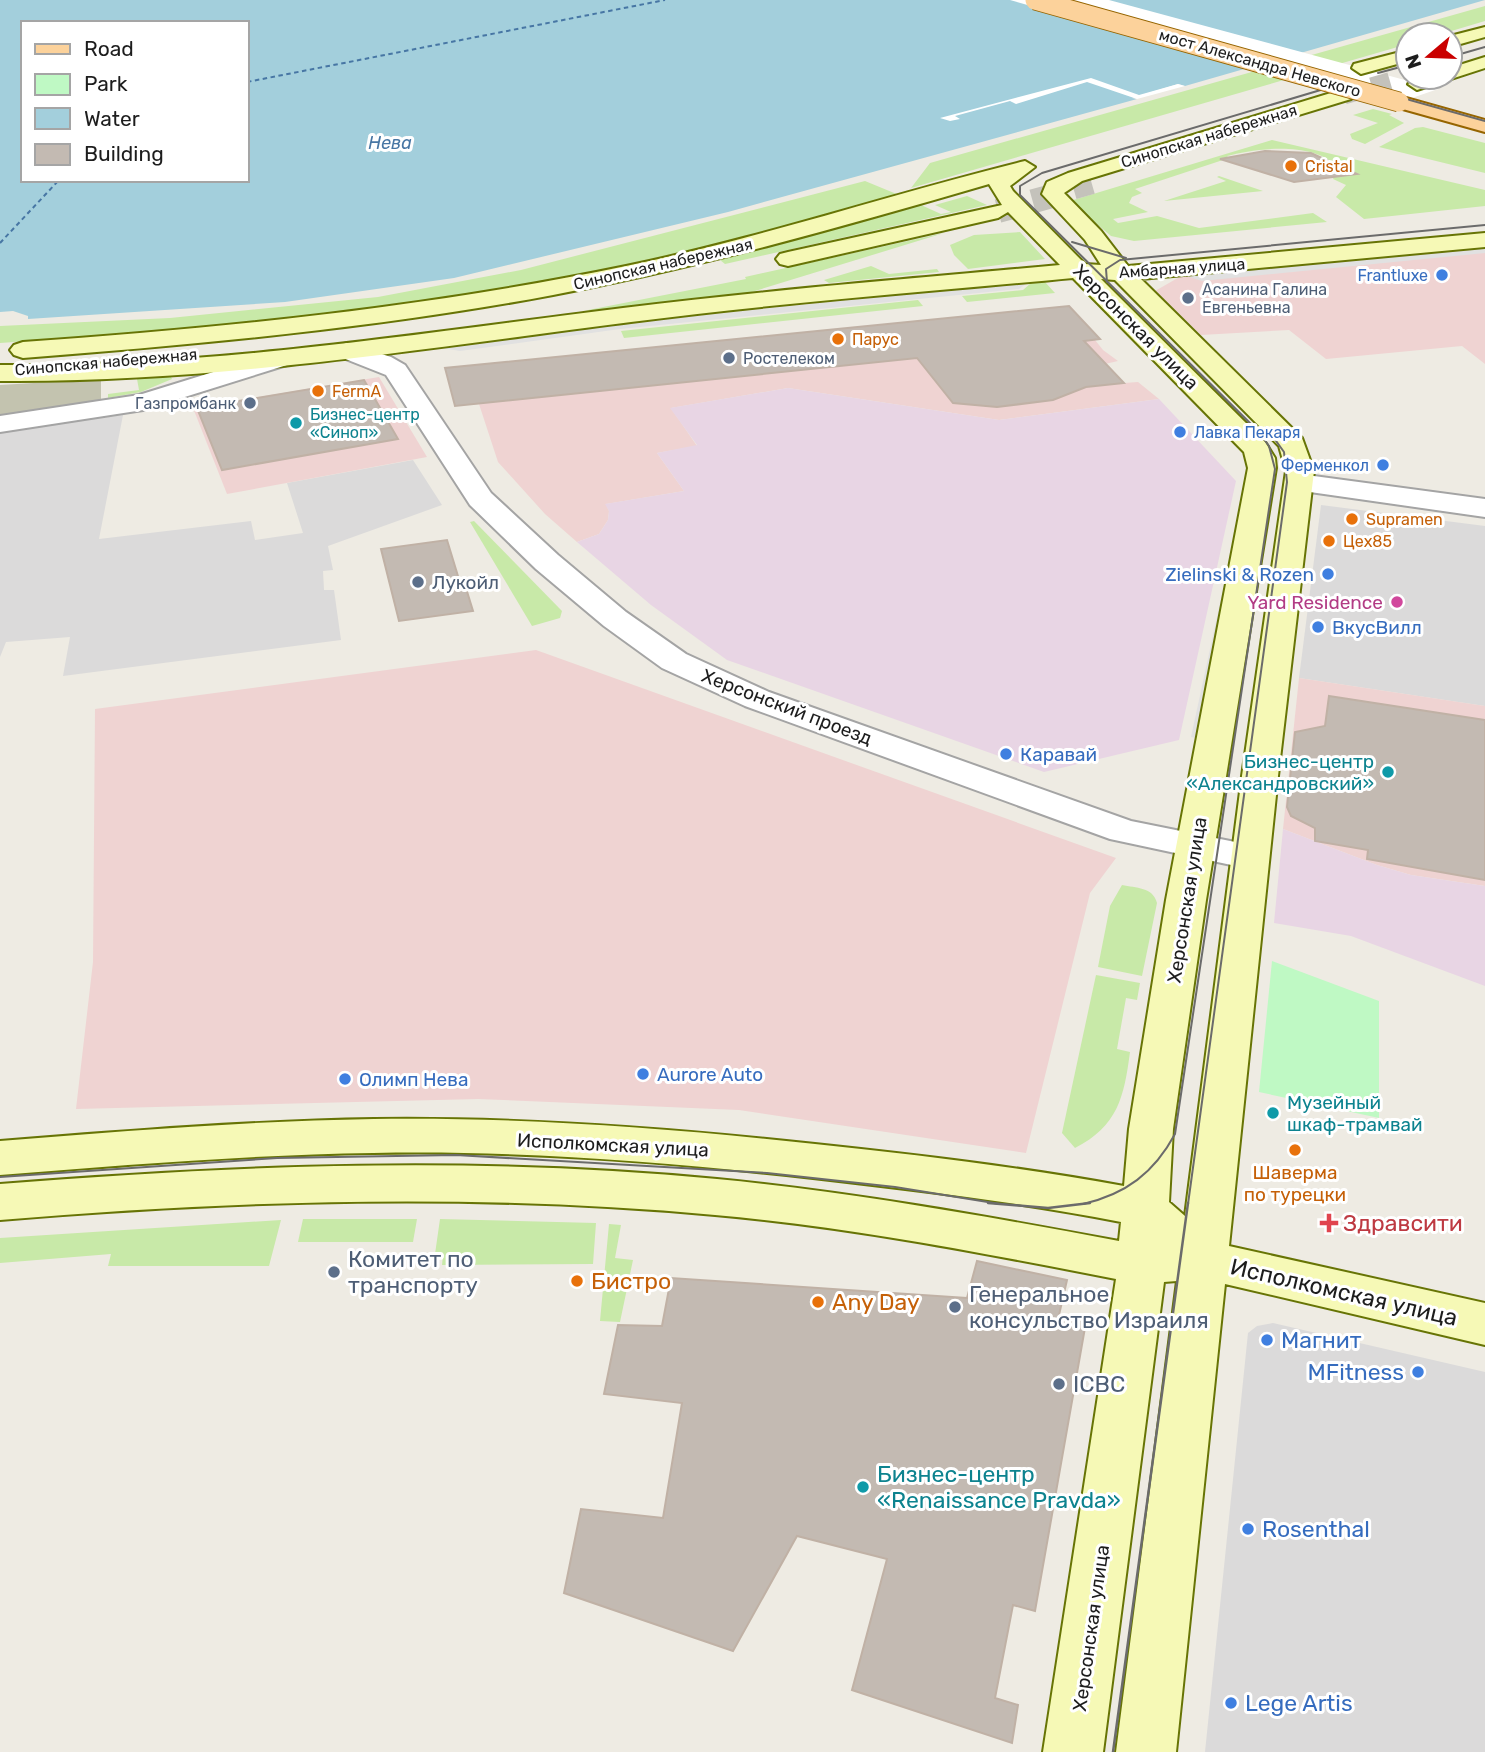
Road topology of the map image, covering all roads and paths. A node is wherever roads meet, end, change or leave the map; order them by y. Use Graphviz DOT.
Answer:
graph roads {
  1 [pos="1035,0"];
  2 [pos="1084,0"];
  3 [pos="1485,32"];
  4 [pos="1464,38"];
  5 [pos="1394,59"];
  6 [pos="1485,61"];
  7 [pos="1464,63"];
  8 [pos="1361,68"];
  9 [pos="1464,69"];
  10 [pos="1394,78"];
  11 [pos="1307,84"];
  12 [pos="1282,91"];
  13 [pos="1434,91"];
  14 [pos="1344,95"];
  15 [pos="1364,100"];
  16 [pos="1485,110"];
  17 [pos="1485,126"];
  18 [pos="1032,165"];
  19 [pos="1075,177"];
  20 [pos="1101,182"];
  21 [pos="998,211"];
  22 [pos="1392,227"];
  23 [pos="1485,240"];
  24 [pos="1105,256"];
  25 [pos="1079,270"];
  26 [pos="1123,274"];
  27 [pos="454,338"];
  28 [pos="0,351"];
  29 [pos="347,351"];
  30 [pos="281,359"];
  31 [pos="396,370"];
  32 [pos="0,372"];
  33 [pos="0,424"];
  34 [pos="1260,478"];
  35 [pos="1299,483"];
  36 [pos="1485,508"];
  37 [pos="1195,847"];
  38 [pos="1250,857"];
  39 [pos="0,1158"];
  40 [pos="0,1202"];
  41 [pos="1145,1208"];
  42 [pos="1203,1260"];
  43 [pos="1141,1264"];
  44 [pos="1485,1324"];
  45 [pos="1073,1752"];
  46 [pos="1146,1752"];
  1 -- 17 [label="main road, мост Александра Невского, bridge"];
  2 -- 10 [label="main road, мост Александра Невского"];
  3 -- 4 [label="main road"];
  5 -- 8 [label="main road"];
  6 -- 7 [label="main road"];
  6 -- 9 [label="main road"];
  11 -- 12 [label="main road, Синопская набережная"];
  13 -- 16 [label="main road, мост Александра Невского"];
  14 -- 19 [label="main road, Синопская набережная"];
  15 -- 20 [label="main road, Синопская набережная"];
  18 -- 25 [label="main road, Херсонская улица"];
  18 -- 28 [label="main road, Синопская набережная"];
  19 -- 24 [label="main road, Херсонская улица"];
  21 -- 32 [label="main road, Синопская набережная"];
  22 -- 24 [label="main road, Амбарная улица"];
  23 -- 26 [label="main road, Амбарная улица"];
  24 -- 25 [label="main road, Амбарная улица"];
  24 -- 26 [label="main road, Херсонская улица"];
  25 -- 26 [label="main road, Амбарная улица"];
  25 -- 27 [label="main road, Синопская набережная"];
  25 -- 34 [label="main road, Херсонская улица"];
  26 -- 35 [label="main road, Херсонская улица"];
  27 -- 29 [label="main road, Синопская набережная"];
  27 -- 31 [label="street"];
  29 -- 30 [label="main road, Синопская набережная"];
  29 -- 31 [label="street"];
  30 -- 32 [label="main road, Синопская набережная"];
  30 -- 33 [label="street, Синопская набережная"];
  31 -- 37 [label="street, Херсонский проезд"];
  34 -- 35 [label="main road"];
  34 -- 37 [label="main road, Херсонская улица"];
  35 -- 36 [label="street"];
  35 -- 38 [label="main road, Херсонская улица"];
  37 -- 38 [label="street, Херсонский проезд"];
  37 -- 41 [label="main road, Херсонская улица"];
  38 -- 42 [label="main road, Херсонская улица"];
  39 -- 41 [label="main road, Исполкомская улица"];
  40 -- 43 [label="main road, Исполкомская улица"];
  41 -- 42 [label="main road, Исполкомская улица"];
  41 -- 43 [label="main road, Херсонская улица"];
  42 -- 43 [label="main road, Исполкомская улица"];
  42 -- 44 [label="main road, Исполкомская улица"];
  42 -- 46 [label="main road, Херсонская улица"];
  43 -- 45 [label="main road, Херсонская улица"];
}
